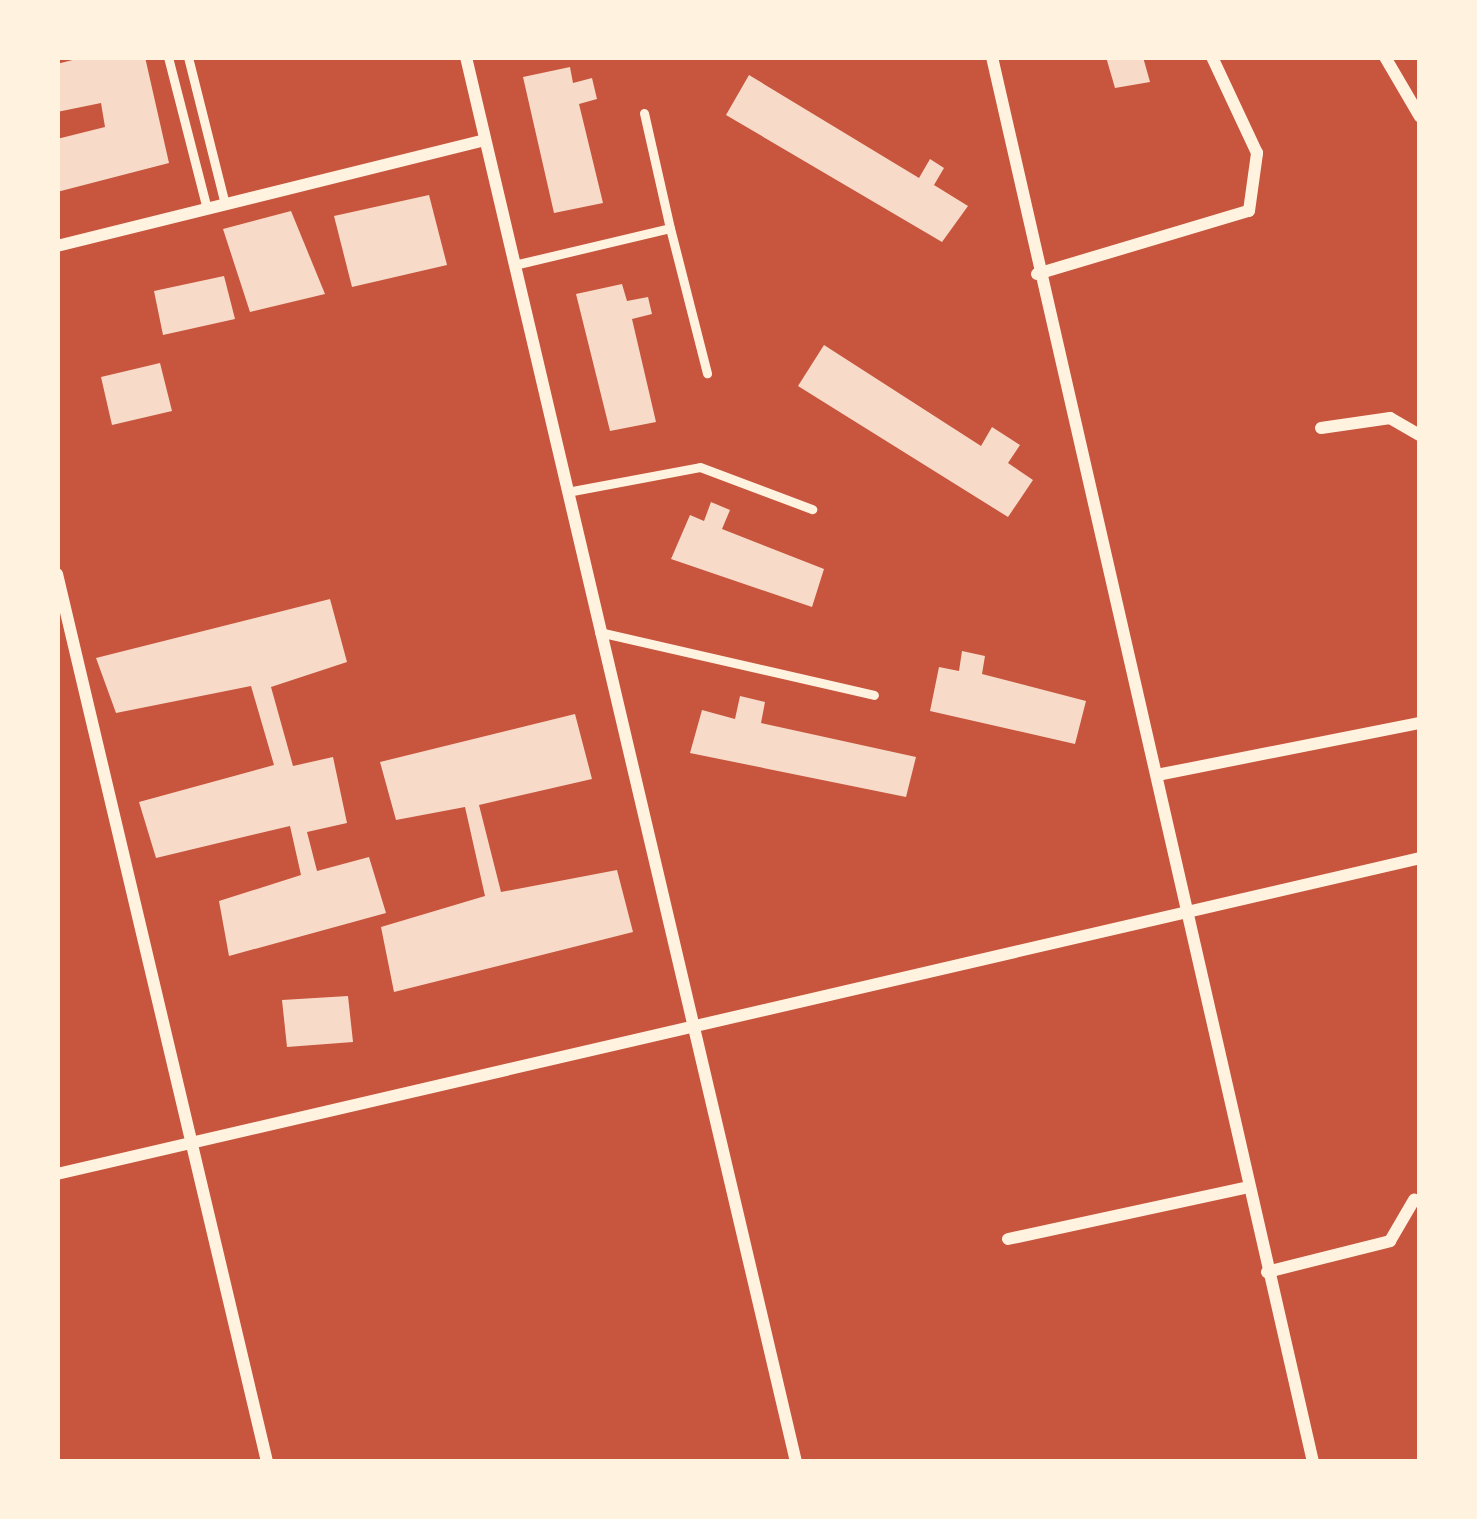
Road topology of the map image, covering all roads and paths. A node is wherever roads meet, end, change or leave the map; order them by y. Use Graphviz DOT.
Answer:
graph roads {
  1 [pos="168,57"];
  2 [pos="188,57"];
  3 [pos="466,57"];
  4 [pos="992,57"];
  5 [pos="1212,57"];
  6 [pos="1385,57"];
  7 [pos="644,113"];
  8 [pos="1420,117"];
  9 [pos="484,140"];
  10 [pos="226,204"];
  11 [pos="207,208"];
  12 [pos="670,228"];
  13 [pos="57,246"];
  14 [pos="514,266"];
  15 [pos="1036,274"];
  16 [pos="707,373"];
  17 [pos="1321,428"];
  18 [pos="1420,435"];
  19 [pos="566,492"];
  20 [pos="812,509"];
  21 [pos="57,574"];
  22 [pos="599,632"];
  23 [pos="874,695"];
  24 [pos="1420,723"];
  25 [pos="1162,774"];
  26 [pos="1420,858"];
  27 [pos="1188,916"];
  28 [pos="692,1030"];
  29 [pos="192,1142"];
  30 [pos="57,1174"];
  31 [pos="1249,1187"];
  32 [pos="1414,1200"];
  33 [pos="1008,1239"];
  34 [pos="1267,1272"];
  35 [pos="267,1462"];
  36 [pos="796,1462"];
  37 [pos="1313,1462"];
  1 -- 11 [label="lane"];
  2 -- 10 [label="lane"];
  3 -- 9 [label="street"];
  4 -- 15 [label="street"];
  5 -- 15 [label="street"];
  6 -- 8 [label="street"];
  7 -- 12 [label="lane"];
  9 -- 10 [label="street"];
  9 -- 14 [label="street"];
  10 -- 11 [label="street"];
  11 -- 13 [label="street"];
  12 -- 14 [label="lane"];
  12 -- 16 [label="lane"];
  14 -- 19 [label="street"];
  15 -- 25 [label="street"];
  17 -- 18 [label="street"];
  19 -- 20 [label="lane"];
  19 -- 22 [label="street"];
  21 -- 29 [label="street"];
  22 -- 23 [label="lane"];
  22 -- 28 [label="street"];
  24 -- 25 [label="street"];
  25 -- 27 [label="street"];
  26 -- 27 [label="street"];
  27 -- 28 [label="street"];
  27 -- 31 [label="street"];
  28 -- 29 [label="street"];
  28 -- 36 [label="street"];
  29 -- 30 [label="street"];
  29 -- 35 [label="street"];
  31 -- 33 [label="street"];
  31 -- 34 [label="street"];
  32 -- 34 [label="street"];
  34 -- 37 [label="street"];
}
